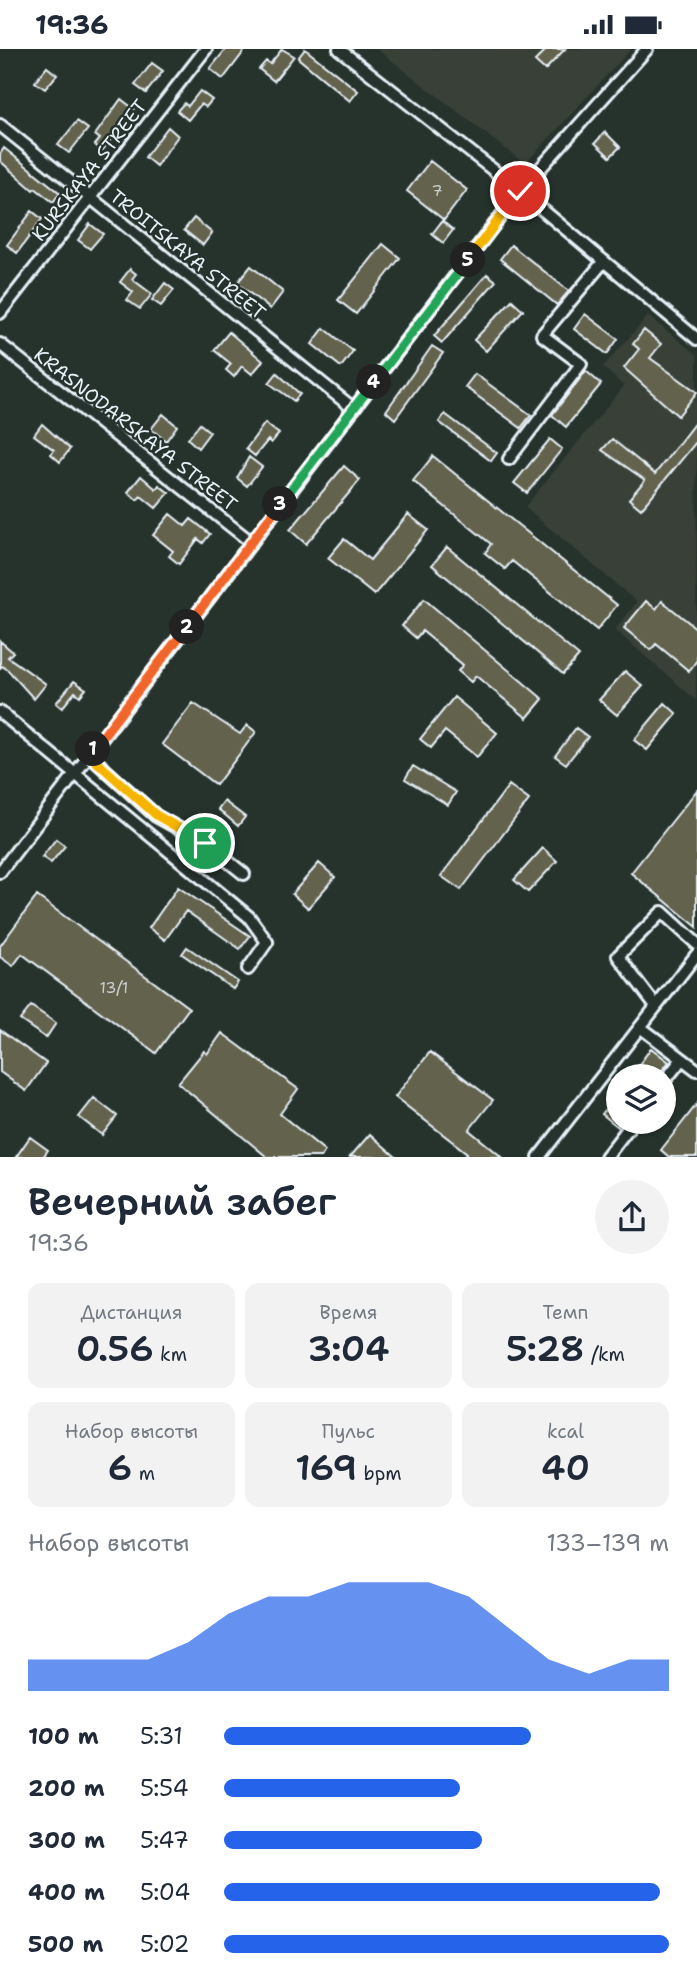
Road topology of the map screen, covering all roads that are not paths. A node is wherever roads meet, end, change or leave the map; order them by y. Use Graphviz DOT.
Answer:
graph roads {
  1 [pos="206,49"];
  2 [pos="339,49"];
  3 [pos="647,49"];
  4 [pos="0,125"];
  5 [pos="520,191"];
  6 [pos="89,197"];
  7 [pos="604,261"];
  8 [pos="0,313"];
  9 [pos="697,339"];
  10 [pos="0,344"];
  11 [pos="354,409"];
  12 [pos="509,459"];
  13 [pos="251,542"];
  14 [pos="0,712"];
  15 [pos="89,755"];
  16 [pos="76,772"];
  17 [pos="0,872"];
  18 [pos="244,874"];
  19 [pos="697,944"];
  20 [pos="697,954"];
  21 [pos="248,969"];
  22 [pos="656,1006"];
  23 [pos="640,1027"];
  24 [pos="682,1059"];
  25 [pos="696,1066"];
  26 [pos="676,1067"];
  27 [pos="625,1134"];
  28 [pos="539,1157"];
  29 [pos="607,1157"];
  1 -- 6 [label="street, KURSKAYA STREET"];
  2 -- 5 [label="street"];
  3 -- 5 [label="street"];
  4 -- 6 [label="street, TROITSKAYA STREET"];
  5 -- 7 [label="street"];
  5 -- 11 [label="street"];
  6 -- 8 [label="street, KURSKAYA STREET"];
  6 -- 11 [label="street, TROITSKAYA STREET"];
  7 -- 9 [label="street"];
  7 -- 12 [label="street"];
  10 -- 13 [label="street, KRASNODARSKAYA STREET"];
  11 -- 13 [label="street"];
  13 -- 15 [label="street"];
  14 -- 16 [label="street"];
  15 -- 16 [label="street"];
  15 -- 18 [label="street"];
  16 -- 17 [label="street"];
  16 -- 21 [label="street"];
  19 -- 22 [label="street"];
  20 -- 22 [label="street"];
  22 -- 23 [label="street"];
  23 -- 24 [label="street"];
  23 -- 28 [label="street"];
  24 -- 25 [label="street"];
  24 -- 26 [label="street"];
  27 -- 29 [label="street"];
}
